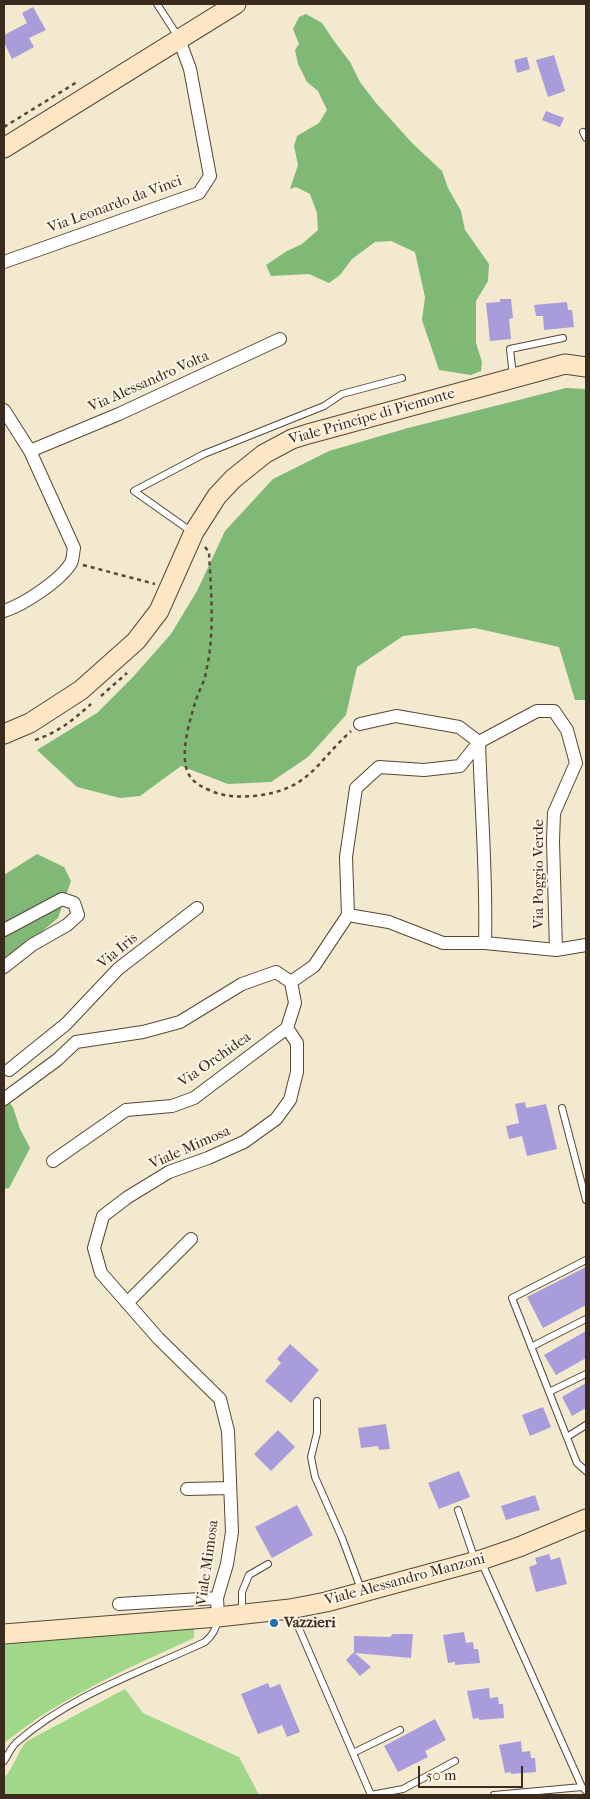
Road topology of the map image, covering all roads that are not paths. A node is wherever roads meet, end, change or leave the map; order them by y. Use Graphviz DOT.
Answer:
graph roads {
  1 [pos="157,4"];
  2 [pos="236,4"];
  3 [pos="180,39"];
  4 [pos="4,148"];
  5 [pos="4,262"];
  6 [pos="563,338"];
  7 [pos="280,339"];
  8 [pos="586,367"];
  9 [pos="402,378"];
  10 [pos="513,378"];
  11 [pos="4,410"];
  12 [pos="30,451"];
  13 [pos="198,538"];
  14 [pos="4,611"];
  15 [pos="360,724"];
  16 [pos="4,734"];
  17 [pos="479,742"];
  18 [pos="197,908"];
  19 [pos="348,915"];
  20 [pos="4,930"];
  21 [pos="485,943"];
  22 [pos="586,945"];
  23 [pos="556,950"];
  24 [pos="4,967"];
  25 [pos="291,982"];
  26 [pos="66,1024"];
  27 [pos="287,1028"];
  28 [pos="76,1042"];
  29 [pos="9,1070"];
  30 [pos="4,1099"];
  31 [pos="562,1108"];
  32 [pos="53,1161"];
  33 [pos="586,1200"];
  34 [pos="191,1240"];
  35 [pos="586,1260"];
  36 [pos="127,1303"];
  37 [pos="586,1319"];
  38 [pos="532,1347"];
  39 [pos="586,1374"];
  40 [pos="549,1392"];
  41 [pos="318,1401"];
  42 [pos="586,1425"];
  43 [pos="567,1437"];
  44 [pos="586,1472"];
  45 [pos="230,1488"];
  46 [pos="187,1489"];
  47 [pos="458,1510"];
  48 [pos="586,1519"];
  49 [pos="478,1560"];
  50 [pos="268,1564"];
  51 [pos="362,1593"];
  52 [pos="217,1598"];
  53 [pos="119,1604"];
  54 [pos="290,1609"];
  55 [pos="242,1615"];
  56 [pos="218,1617"];
  57 [pos="4,1634"];
  58 [pos="400,1730"];
  59 [pos="353,1753"];
  60 [pos="4,1761"];
  61 [pos="455,1761"];
  62 [pos="584,1789"];
  63 [pos="371,1795"];
  64 [pos="494,1795"];
  1 -- 3 [label="lane"];
  2 -- 3 [label="street"];
  3 -- 4 [label="street"];
  3 -- 5 [label="street, Via Leonardo da Vinci"];
  6 -- 10 [label="lane"];
  7 -- 12 [label="street, Via Alessandro Volta"];
  8 -- 10 [label="street, Viale Principe di Piemonte"];
  9 -- 13 [label="lane"];
  10 -- 13 [label="street, Viale Principe di Piemonte"];
  11 -- 12 [label="street"];
  12 -- 14 [label="street"];
  13 -- 16 [label="street, Viale Principe di Piemonte"];
  15 -- 17 [label="street"];
  17 -- 19 [label="street, Via Poggio Verde"];
  17 -- 21 [label="street"];
  17 -- 23 [label="street, Via Poggio Verde"];
  18 -- 26 [label="street, Via Iris"];
  19 -- 21 [label="street, Via Poggio Verde"];
  19 -- 25 [label="street"];
  20 -- 24 [label="street"];
  21 -- 23 [label="street, Via Poggio Verde"];
  22 -- 23 [label="street, Via Poggio Verde"];
  25 -- 27 [label="street"];
  25 -- 28 [label="street"];
  26 -- 28 [label="street"];
  26 -- 29 [label="street, Via Iris"];
  27 -- 32 [label="street, Via Orchidea"];
  27 -- 36 [label="street, Viale Mimosa"];
  28 -- 30 [label="street"];
  31 -- 33 [label="lane"];
  34 -- 36 [label="street"];
  35 -- 38 [label="lane"];
  36 -- 45 [label="street, Viale Mimosa"];
  37 -- 38 [label="lane"];
  38 -- 40 [label="lane"];
  39 -- 40 [label="lane"];
  40 -- 43 [label="lane"];
  41 -- 51 [label="lane"];
  42 -- 43 [label="lane"];
  43 -- 44 [label="lane"];
  45 -- 46 [label="street"];
  45 -- 52 [label="street, Viale Mimosa"];
  47 -- 49 [label="lane"];
  48 -- 49 [label="street, Viale Alessandro Manzoni"];
  49 -- 51 [label="street, Viale Alessandro Manzoni"];
  49 -- 62 [label="lane"];
  50 -- 55 [label="lane"];
  51 -- 54 [label="street, Viale Alessandro Manzoni"];
  52 -- 53 [label="street"];
  52 -- 56 [label="street, Viale Mimosa"];
  54 -- 55 [label="street, Viale Alessandro Manzoni"];
  54 -- 59 [label="lane"];
  55 -- 56 [label="street, Viale Alessandro Manzoni"];
  56 -- 57 [label="street, Viale Alessandro Manzoni"];
  56 -- 60 [label="lane"];
  58 -- 59 [label="lane"];
  59 -- 63 [label="lane"];
  61 -- 63 [label="lane"];
  62 -- 64 [label="lane"];
}
